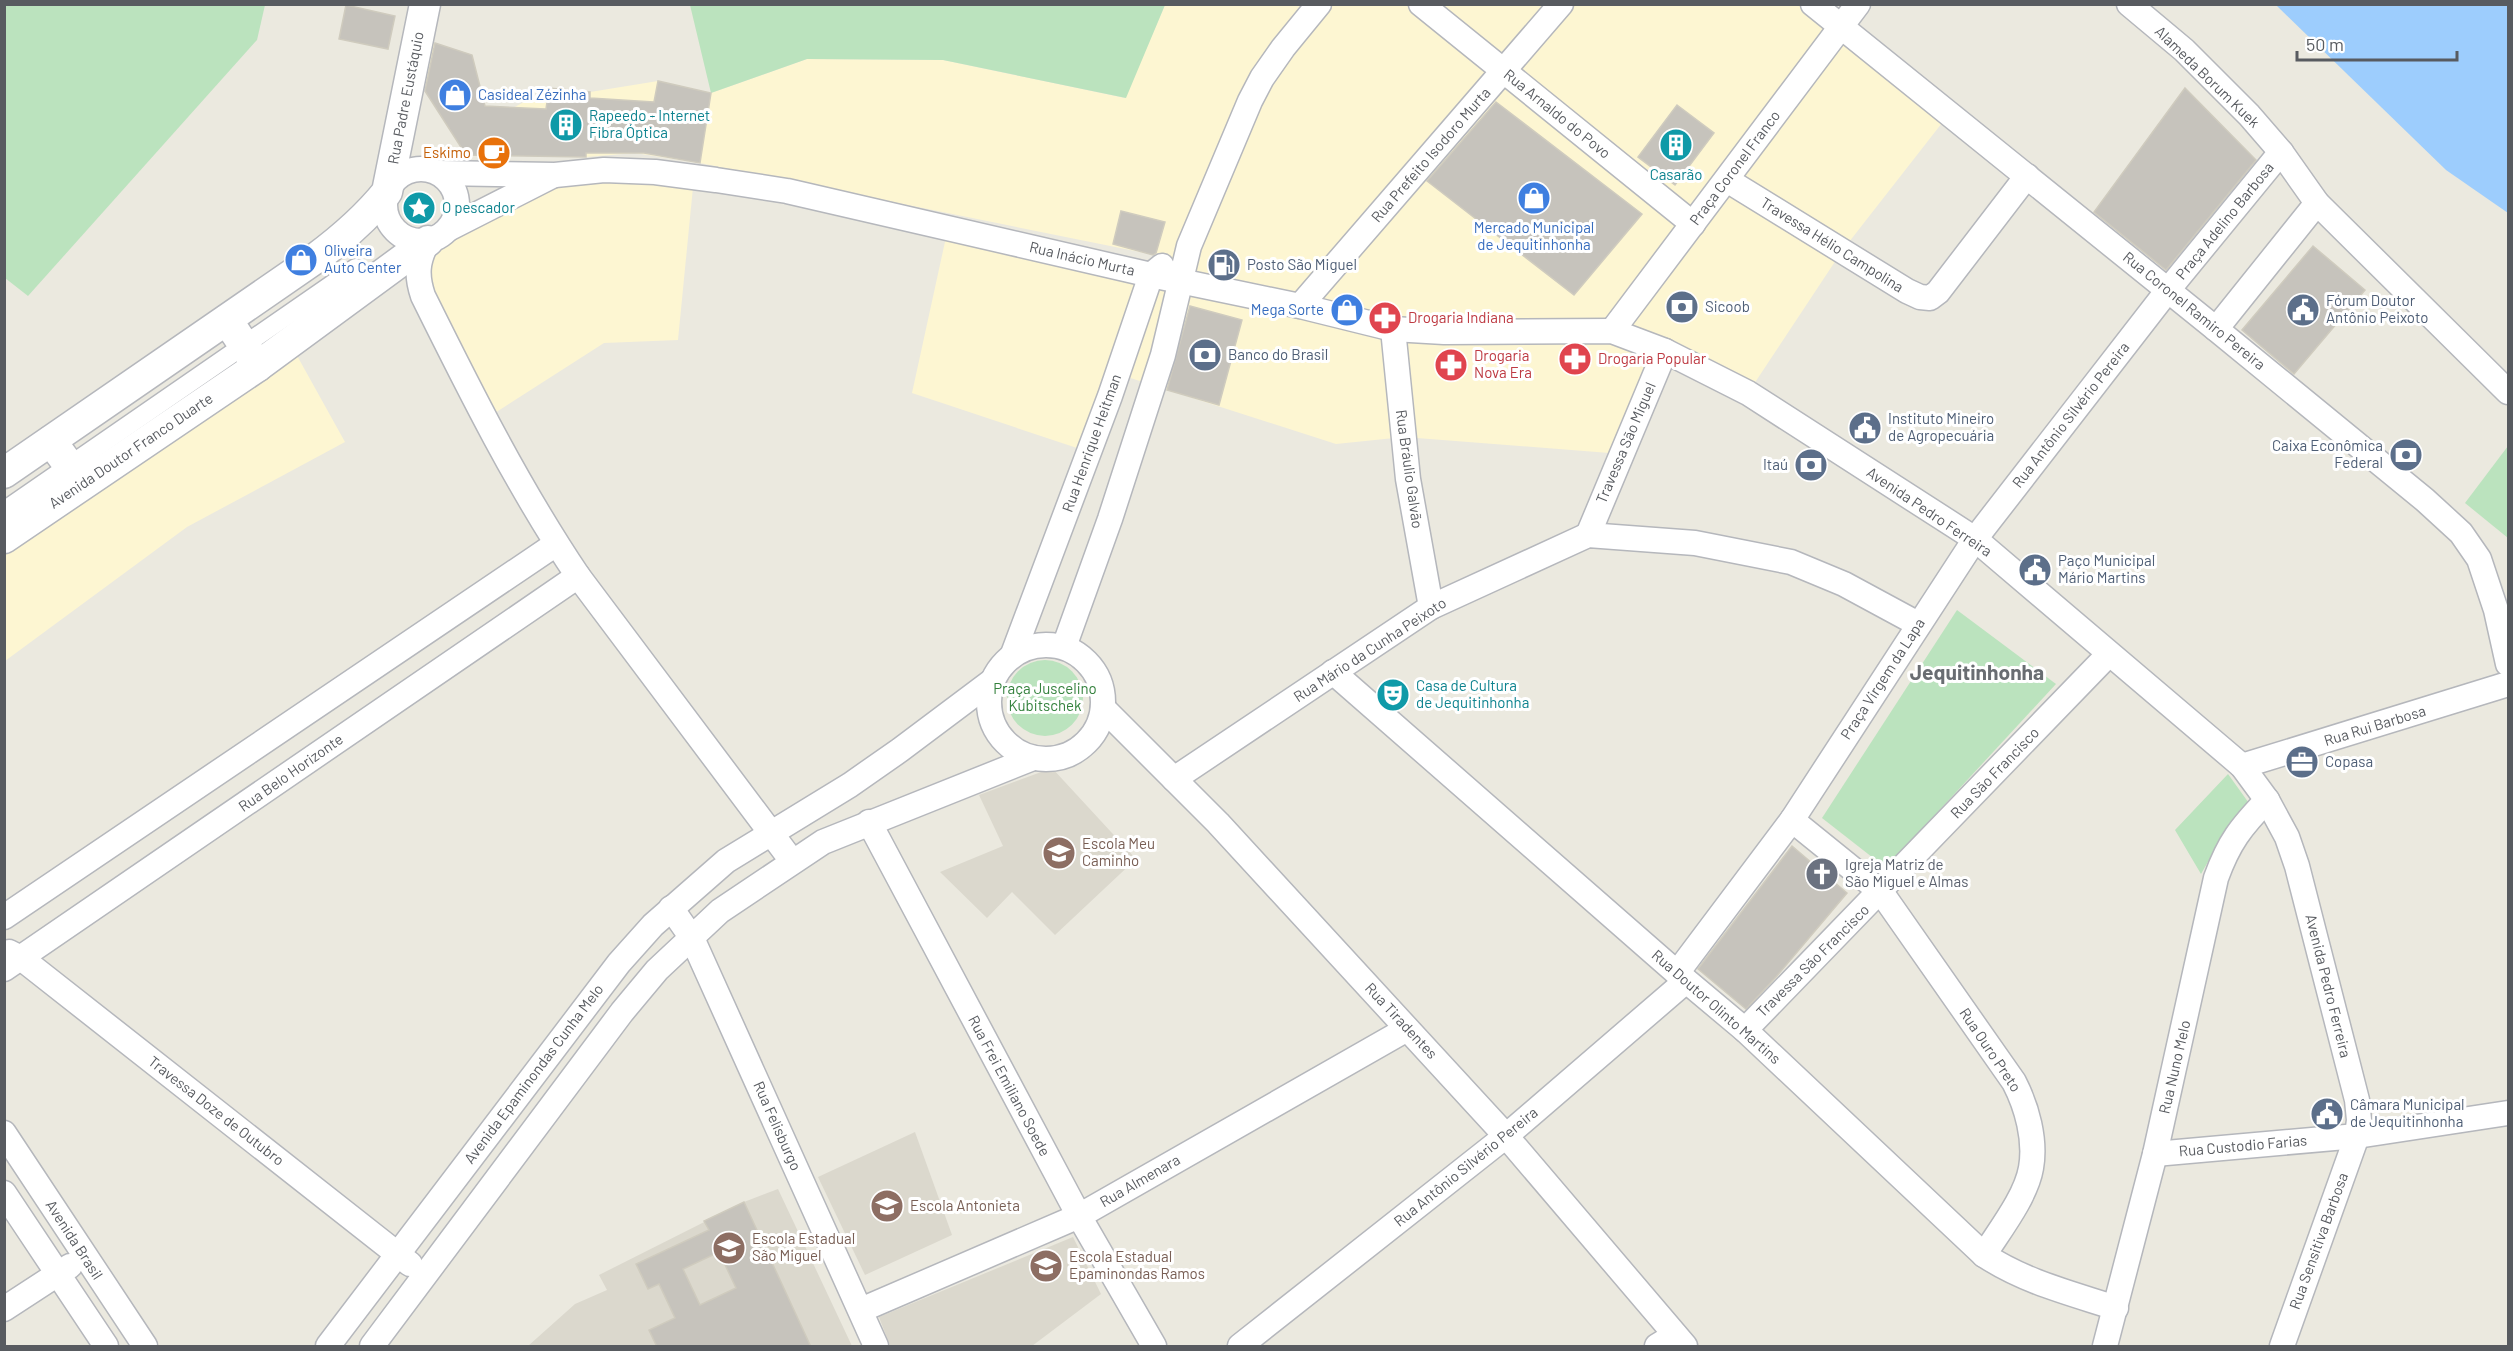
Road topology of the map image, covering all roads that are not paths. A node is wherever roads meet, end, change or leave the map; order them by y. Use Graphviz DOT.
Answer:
graph roads {
  1 [pos="425,4"];
  2 [pos="1319,4"];
  3 [pos="1421,4"];
  4 [pos="1561,4"];
  5 [pos="1813,4"];
  6 [pos="1858,4"];
  7 [pos="2129,4"];
  8 [pos="1841,27"];
  9 [pos="1504,71"];
  10 [pos="2282,152"];
  11 [pos="439,173"];
  12 [pos="555,175"];
  13 [pos="2027,176"];
  14 [pos="1727,180"];
  15 [pos="387,192"];
  16 [pos="2317,203"];
  17 [pos="1693,224"];
  18 [pos="439,235"];
  19 [pos="1189,246"];
  20 [pos="1151,275"];
  21 [pos="1182,282"];
  22 [pos="2168,290"];
  23 [pos="1300,306"];
  24 [pos="227,320"];
  25 [pos="1393,329"];
  26 [pos="2216,329"];
  27 [pos="1612,331"];
  28 [pos="1665,351"];
  29 [pos="258,366"];
  30 [pos="2508,392"];
  31 [pos="51,441"];
  32 [pos="4,473"];
  33 [pos="82,483"];
  34 [pos="4,500"];
  35 [pos="4,511"];
  36 [pos="1588,535"];
  37 [pos="4,538"];
  38 [pos="1975,539"];
  39 [pos="556,544"];
  40 [pos="578,576"];
  41 [pos="1431,607"];
  42 [pos="1918,624"];
  43 [pos="1064,647"];
  44 [pos="1013,654"];
  45 [pos="2108,654"];
  46 [pos="2508,664"];
  47 [pos="1333,672"];
  48 [pos="992,681"];
  49 [pos="2508,684"];
  50 [pos="1103,708"];
  51 [pos="1033,758"];
  52 [pos="2242,766"];
  53 [pos="1174,779"];
  54 [pos="2267,800"];
  55 [pos="1792,820"];
  56 [pos="868,822"];
  57 [pos="771,831"];
  58 [pos="792,861"];
  59 [pos="1881,892"];
  60 [pos="672,908"];
  61 [pos="4,917"];
  62 [pos="692,938"];
  63 [pos="10,959"];
  64 [pos="1682,977"];
  65 [pos="1407,1029"];
  66 [pos="1745,1030"];
  67 [pos="2508,1113"];
  68 [pos="4,1133"];
  69 [pos="1506,1136"];
  70 [pos="2357,1136"];
  71 [pos="2155,1154"];
  72 [pos="4,1193"];
  73 [pos="1078,1216"];
  74 [pos="397,1254"];
  75 [pos="1984,1255"];
  76 [pos="85,1257"];
  77 [pos="57,1274"];
  78 [pos="425,1275"];
  79 [pos="2116,1308"];
  80 [pos="4,1309"];
  81 [pos="861,1310"];
  82 [pos="1672,1343"];
  83 [pos="106,1347"];
  84 [pos="145,1347"];
  85 [pos="328,1347"];
  86 [pos="372,1347"];
  87 [pos="876,1347"];
  88 [pos="1154,1347"];
  89 [pos="1240,1347"];
  90 [pos="2105,1347"];
  91 [pos="2282,1347"];
  1 -- 15 [label="street, Rua Padre Eustáquio"];
  2 -- 19 [label="street"];
  3 -- 9 [label="street, Rua Arnaldo do Povo"];
  4 -- 9 [label="street, Rua Prefeito Isodoro Murta"];
  5 -- 8 [label="street, Rua Coronel Ramiro Pereira"];
  6 -- 8 [label="street, Praça Coronel Franco"];
  7 -- 10 [label="street, Alameda Borum Kuek"];
  8 -- 13 [label="street, Rua Coronel Ramiro Pereira"];
  8 -- 14 [label="street, Praça Coronel Franco"];
  9 -- 17 [label="street, Rua Arnaldo do Povo"];
  9 -- 23 [label="street, Rua Prefeito Isodoro Murta"];
  10 -- 16 [label="street, Alameda Borum Kuek"];
  10 -- 22 [label="street, Praça Adelino Barbosa"];
  11 -- 12 [label="street"];
  11 -- 15 [label="street"];
  11 -- 18 [label="street"];
  12 -- 18 [label="street"];
  12 -- 20 [label="street, Rua Inácio Murta"];
  13 -- 14 [label="street, Travessa Hélio Campolina"];
  13 -- 22 [label="street, Rua Coronel Ramiro Pereira"];
  14 -- 17 [label="street, Praça Coronel Franco"];
  15 -- 18 [label="street"];
  15 -- 24 [label="street"];
  16 -- 26 [label="street"];
  16 -- 30 [label="street, Alameda Borum Kuek"];
  17 -- 27 [label="street, Praça Coronel Franco"];
  18 -- 29 [label="street, Avenida Doutor Franco Duarte"];
  18 -- 39 [label="street"];
  19 -- 20 [label="street"];
  19 -- 21 [label="street"];
  20 -- 21 [label="street, Rua Inácio Murta"];
  20 -- 44 [label="street, Rua Henrique Heitman"];
  21 -- 23 [label="street, Rua Inácio Murta"];
  21 -- 43 [label="street"];
  22 -- 26 [label="street, Rua Coronel Ramiro Pereira"];
  22 -- 38 [label="street, Rua Antônio Silvério Pereira"];
  23 -- 25 [label="street, Rua Inácio Murta"];
  24 -- 29 [label="street"];
  24 -- 31 [label="street"];
  25 -- 27 [label="street, Rua Inácio Murta"];
  25 -- 41 [label="street, Rua Bráulio Galvão"];
  26 -- 46 [label="street, Rua Coronel Ramiro Pereira"];
  27 -- 28 [label="street, Avenida Pedro Ferreira"];
  28 -- 36 [label="street, Travessa São Miguel"];
  28 -- 38 [label="street, Avenida Pedro Ferreira"];
  29 -- 33 [label="street, Avenida Doutor Franco Duarte"];
  31 -- 32 [label="street"];
  31 -- 33 [label="street"];
  33 -- 37 [label="street, Avenida Doutor Franco Duarte"];
  34 -- 35 [label="street"];
  36 -- 41 [label="street, Rua Mário da Cunha Peixoto"];
  36 -- 42 [label="street, Rua Mário da Cunha Peixoto"];
  38 -- 42 [label="street, Praça Virgem da Lapa"];
  38 -- 45 [label="street, Avenida Pedro Ferreira"];
  39 -- 40 [label="street"];
  39 -- 61 [label="street"];
  40 -- 57 [label="street"];
  40 -- 63 [label="street, Rua Belo Horizonte"];
  41 -- 47 [label="street, Rua Mário da Cunha Peixoto"];
  42 -- 55 [label="street, Praça Virgem da Lapa"];
  43 -- 44 [label="street"];
  43 -- 50 [label="street"];
  44 -- 48 [label="street"];
  45 -- 52 [label="street, Avenida Pedro Ferreira"];
  45 -- 59 [label="street, Rua São Francisco"];
  47 -- 53 [label="street, Rua Mário da Cunha Peixoto"];
  47 -- 64 [label="street, Rua Doutor Olinto Martins"];
  48 -- 51 [label="street"];
  48 -- 57 [label="street"];
  49 -- 52 [label="street, Rua Rui Barbosa"];
  50 -- 51 [label="street"];
  50 -- 53 [label="street, Rua Tiradentes"];
  51 -- 56 [label="street"];
  52 -- 54 [label="street, Avenida Pedro Ferreira"];
  53 -- 65 [label="street, Rua Tiradentes"];
  54 -- 70 [label="street, Avenida Pedro Ferreira"];
  54 -- 71 [label="street, Rua Nuno Melo"];
  55 -- 59 [label="street"];
  55 -- 64 [label="street, Praça Virgem da Lapa"];
  56 -- 58 [label="street"];
  56 -- 73 [label="street, Rua Frei Emiliano Soede"];
  57 -- 58 [label="street"];
  57 -- 60 [label="street, Avenida Epaminondas Cunha Melo"];
  58 -- 62 [label="street"];
  59 -- 66 [label="street, Travessa São Francisco"];
  59 -- 75 [label="street, Rua Ouro Preto"];
  60 -- 62 [label="street, Rua Felisburgo"];
  60 -- 74 [label="street, Avenida Epaminondas Cunha Melo"];
  62 -- 78 [label="street"];
  62 -- 81 [label="street, Rua Felisburgo"];
  63 -- 74 [label="street, Travessa Doze de Outubro"];
  64 -- 66 [label="street, Rua Doutor Olinto Martins"];
  64 -- 69 [label="street, Rua Antônio Silvério Pereira"];
  65 -- 69 [label="street, Rua Tiradentes"];
  65 -- 73 [label="street, Rua Almenara"];
  66 -- 75 [label="street, Rua Doutor Olinto Martins"];
  67 -- 70 [label="street, Rua Custodio Farias"];
  68 -- 76 [label="street, Avenida Brasil"];
  69 -- 82 [label="street, Rua Tiradentes"];
  69 -- 89 [label="street, Rua Antônio Silvério Pereira"];
  70 -- 71 [label="street, Rua Custodio Farias"];
  70 -- 91 [label="street, Rua Sensitiva Barbosa"];
  71 -- 79 [label="street, Rua Nuno Melo"];
  72 -- 77 [label="street"];
  73 -- 81 [label="street, Rua Almenara"];
  73 -- 88 [label="street, Rua Frei Emiliano Soede"];
  74 -- 78 [label="street, Travessa Doze de Outubro"];
  74 -- 85 [label="street, Avenida Epaminondas Cunha Melo"];
  75 -- 79 [label="street, Rua Doutor Olinto Martins"];
  76 -- 77 [label="street"];
  76 -- 84 [label="street, Avenida Brasil"];
  77 -- 80 [label="street"];
  77 -- 83 [label="street"];
  78 -- 86 [label="street"];
  79 -- 90 [label="street, Rua Nuno Melo"];
  81 -- 87 [label="street, Rua Felisburgo"];
}
